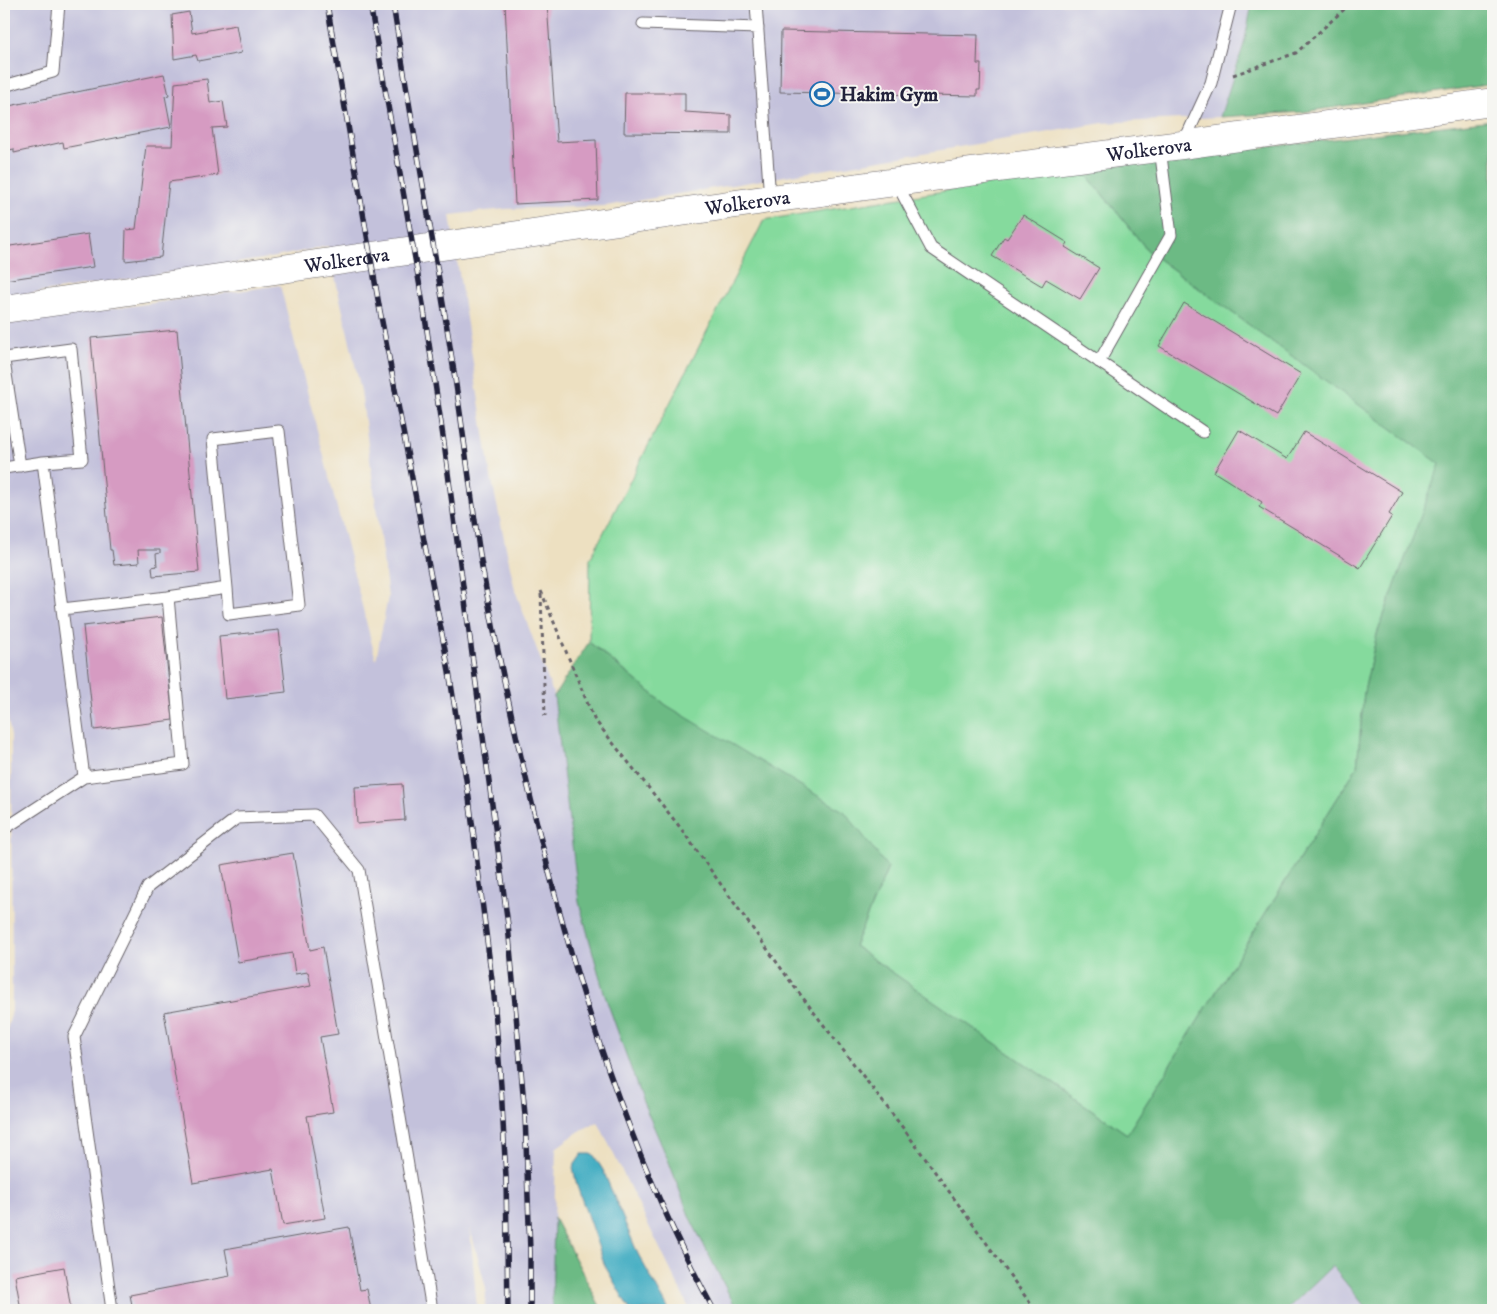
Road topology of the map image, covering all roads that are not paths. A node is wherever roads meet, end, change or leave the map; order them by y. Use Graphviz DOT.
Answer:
graph roads {
  1 [pos="58,4"];
  2 [pos="756,4"];
  3 [pos="1231,4"];
  4 [pos="643,24"];
  5 [pos="758,28"];
  6 [pos="4,86"];
  7 [pos="1493,102"];
  8 [pos="1171,147"];
  9 [pos="896,182"];
  10 [pos="770,199"];
  11 [pos="4,310"];
  12 [pos="4,359"];
  13 [pos="1099,362"];
  14 [pos="1203,432"];
  15 [pos="43,462"];
  16 [pos="20,466"];
  17 [pos="4,468"];
  18 [pos="227,588"];
  19 [pos="168,597"];
  20 [pos="62,609"];
  21 [pos="84,777"];
  22 [pos="4,829"];
  23 [pos="112,1310"];
  24 [pos="432,1310"];
  1 -- 6 [label="lane"];
  2 -- 5 [label="lane"];
  3 -- 8 [label="lane"];
  4 -- 5 [label="lane"];
  5 -- 10 [label="lane"];
  7 -- 8 [label="main road, Wolkerova"];
  8 -- 9 [label="main road, Wolkerova"];
  8 -- 13 [label="lane"];
  9 -- 10 [label="main road, Wolkerova"];
  9 -- 13 [label="lane"];
  10 -- 11 [label="main road, Wolkerova"];
  12 -- 15 [label="lane"];
  12 -- 16 [label="lane"];
  13 -- 14 [label="lane"];
  15 -- 16 [label="lane"];
  15 -- 20 [label="lane"];
  16 -- 17 [label="lane"];
  18 -- 18 [label="lane"];
  18 -- 19 [label="lane"];
  19 -- 20 [label="lane"];
  19 -- 21 [label="lane"];
  20 -- 21 [label="lane"];
  21 -- 22 [label="lane"];
  23 -- 24 [label="lane"];
}
